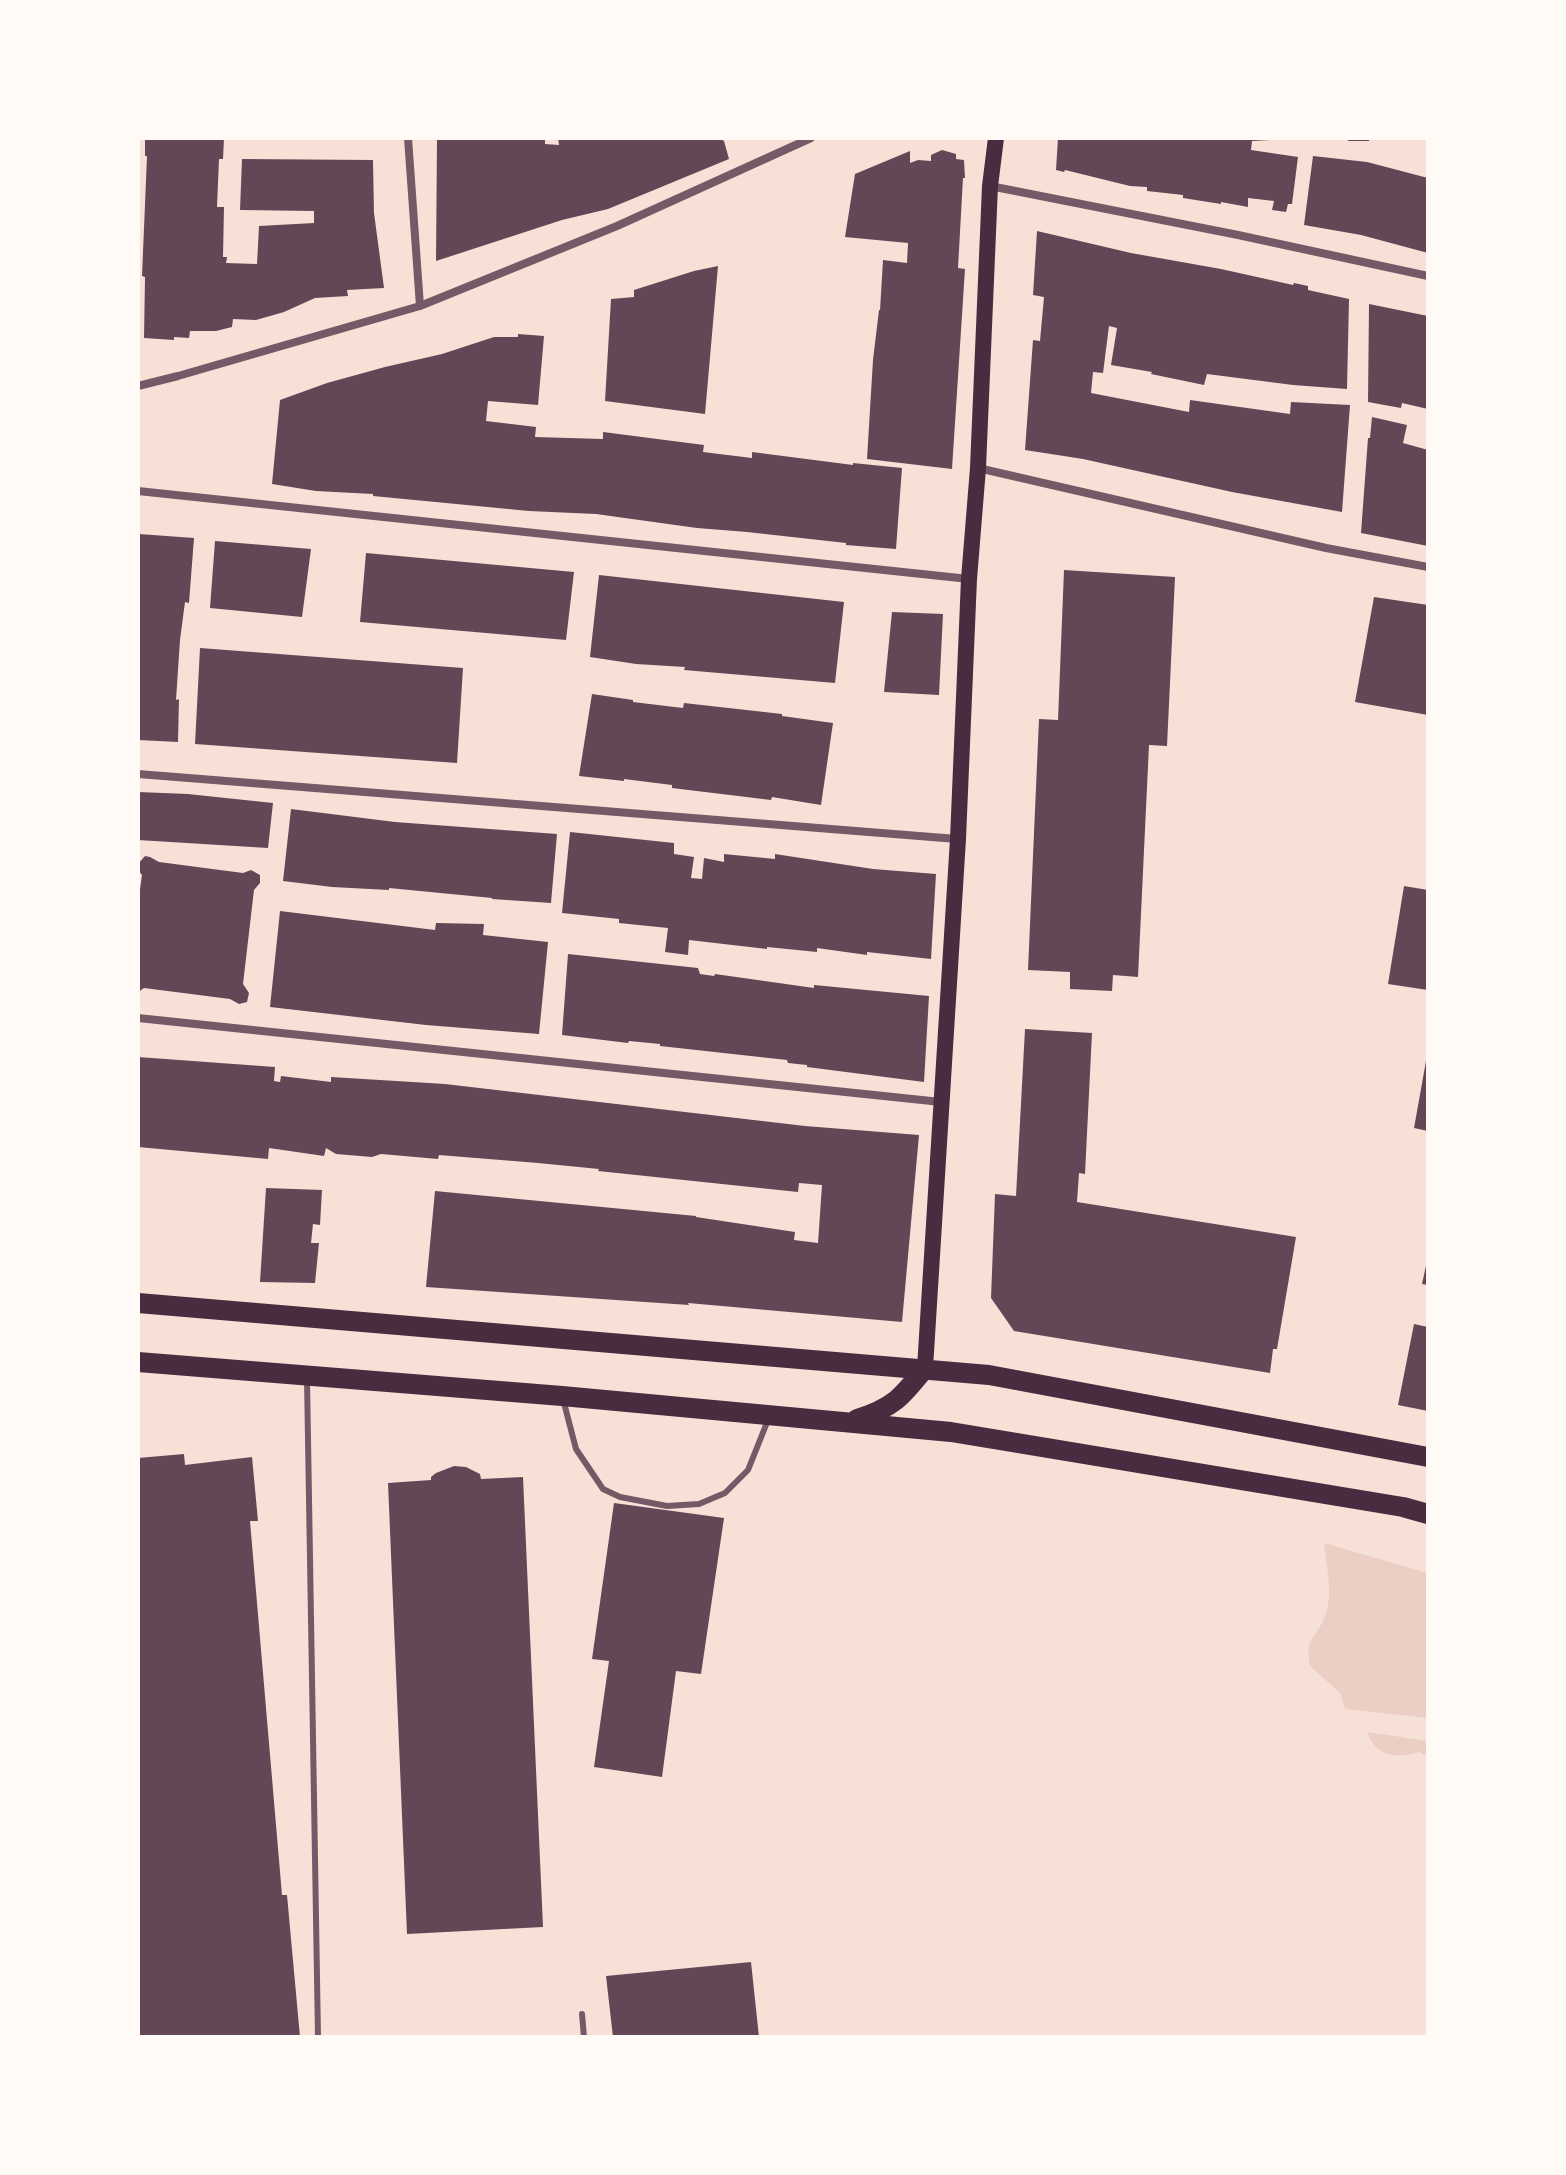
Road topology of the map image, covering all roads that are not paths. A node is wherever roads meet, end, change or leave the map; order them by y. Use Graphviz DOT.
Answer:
graph roads {
  1 [pos="408,138"];
  2 [pos="811,138"];
  3 [pos="996,138"];
  4 [pos="990,186"];
  5 [pos="1428,276"];
  6 [pos="420,306"];
  7 [pos="138,386"];
  8 [pos="978,468"];
  9 [pos="138,491"];
  10 [pos="1428,567"];
  11 [pos="969,579"];
  12 [pos="138,774"];
  13 [pos="958,839"];
  14 [pos="138,1018"];
  15 [pos="943,1102"];
  16 [pos="138,1303"];
  17 [pos="138,1362"];
  18 [pos="925,1368"];
  19 [pos="307,1376"];
  20 [pos="562,1396"];
  21 [pos="769,1416"];
  22 [pos="847,1422"];
  23 [pos="1428,1457"];
  24 [pos="1428,1514"];
  25 [pos="582,2014"];
  26 [pos="318,2037"];
  27 [pos="584,2037"];
  1 -- 6 [label="street"];
  2 -- 6 [label="street"];
  3 -- 4 [label="main road"];
  4 -- 5 [label="street"];
  4 -- 8 [label="main road"];
  6 -- 7 [label="street"];
  8 -- 10 [label="street"];
  8 -- 11 [label="main road"];
  9 -- 11 [label="street"];
  11 -- 13 [label="main road"];
  12 -- 13 [label="street"];
  13 -- 15 [label="main road"];
  14 -- 15 [label="street"];
  15 -- 18 [label="main road"];
  16 -- 18 [label="main road"];
  17 -- 19 [label="main road"];
  18 -- 22 [label="main road"];
  18 -- 23 [label="main road"];
  19 -- 20 [label="main road"];
  19 -- 26 [label="lane"];
  20 -- 21 [label="main road"];
  20 -- 21 [label="lane"];
  21 -- 22 [label="main road"];
  22 -- 24 [label="main road"];
  25 -- 27 [label="lane"];
}
